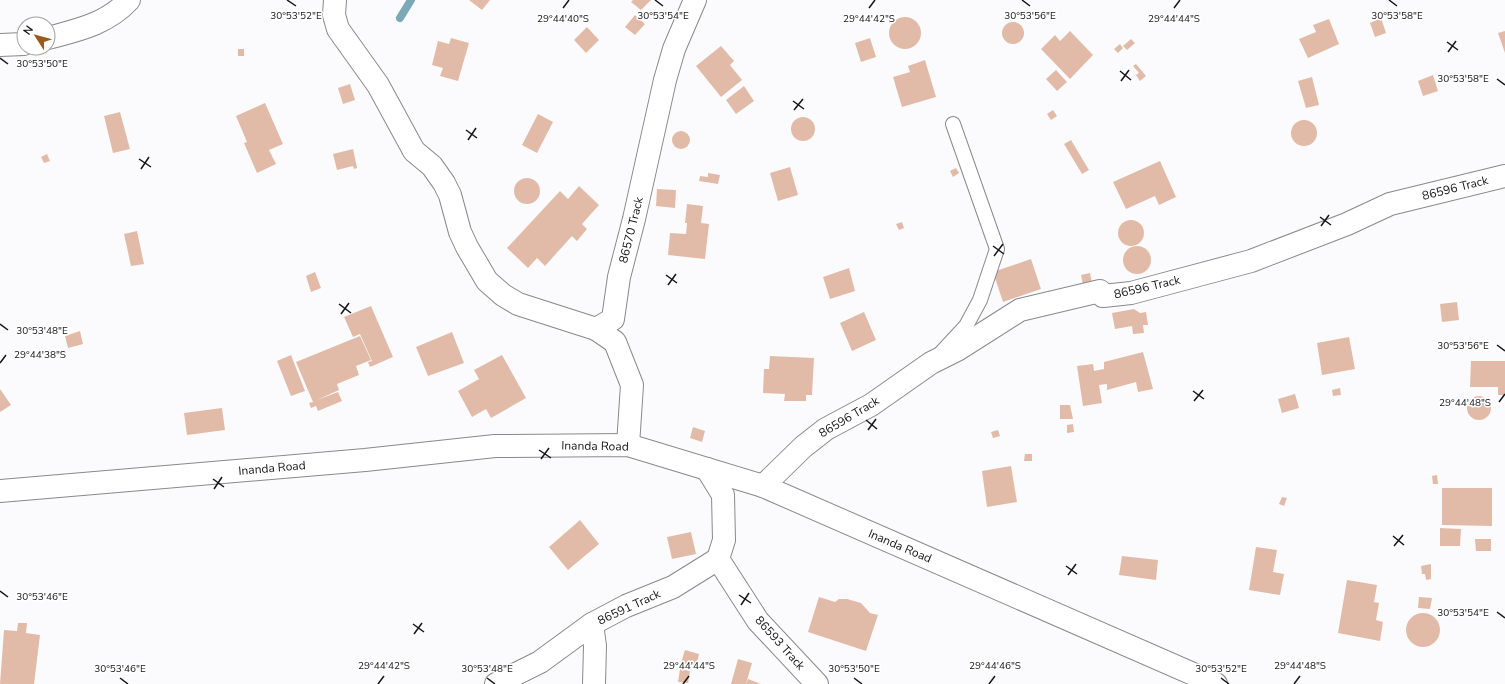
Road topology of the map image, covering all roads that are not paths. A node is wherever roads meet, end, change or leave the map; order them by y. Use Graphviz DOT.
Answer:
graph roads {
  1 [pos="129,0"];
  2 [pos="335,0"];
  3 [pos="695,0"];
  4 [pos="56,36"];
  5 [pos="16,44"];
  6 [pos="0,45"];
  7 [pos="953,124"];
  8 [pos="1505,176"];
  9 [pos="596,328"];
  10 [pos="931,363"];
  11 [pos="628,445"];
  12 [pos="707,469"];
  13 [pos="763,486"];
  14 [pos="0,491"];
  15 [pos="718,559"];
  16 [pos="592,624"];
  17 [pos="496,684"];
  18 [pos="594,684"];
  19 [pos="817,684"];
  20 [pos="1216,684"];
  1 -- 4 [label="street"];
  2 -- 9 [label="street"];
  3 -- 9 [label="street, 86570 Track"];
  5 -- 6 [label="street"];
  7 -- 10 [label="lane"];
  8 -- 10 [label="street, 86596 Track"];
  9 -- 11 [label="street"];
  10 -- 13 [label="street, 86596 Track"];
  11 -- 12 [label="street, Inanda Road"];
  11 -- 14 [label="street, Inanda Road"];
  12 -- 13 [label="street, Inanda Road"];
  12 -- 15 [label="street"];
  13 -- 20 [label="street, Inanda Road"];
  15 -- 16 [label="street, 86591 Track"];
  15 -- 19 [label="street, 86593 Track"];
  16 -- 17 [label="street"];
  16 -- 18 [label="street, 86591 Track"];
}
